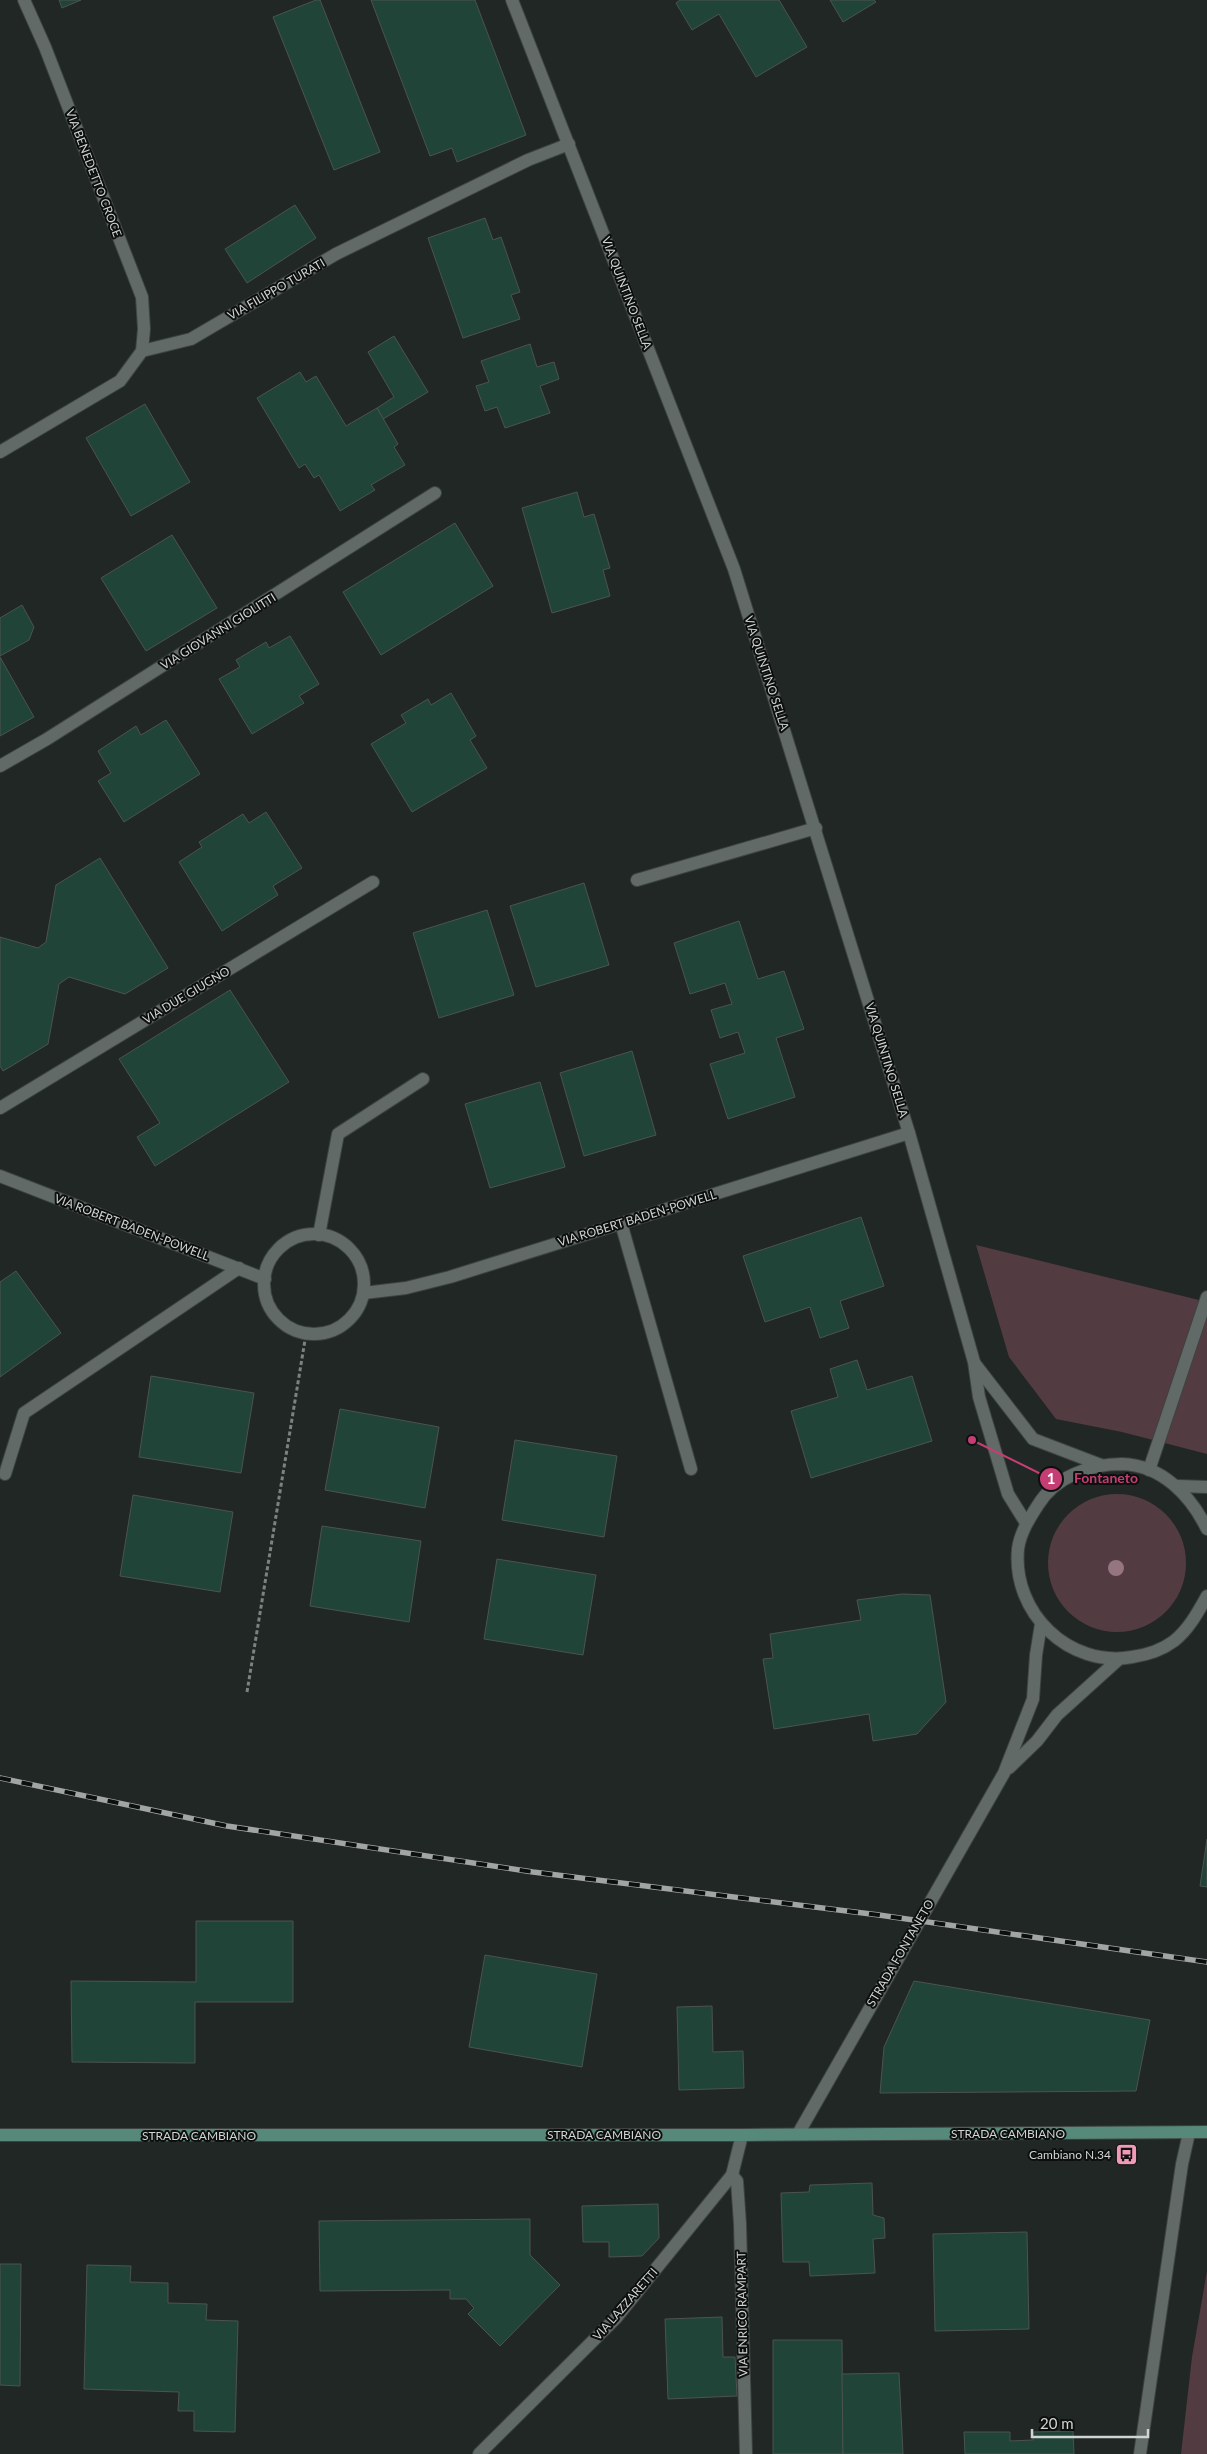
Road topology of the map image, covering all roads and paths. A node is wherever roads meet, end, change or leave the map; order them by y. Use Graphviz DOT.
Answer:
graph roads {
  1 [pos="24,0"];
  2 [pos="512,0"];
  3 [pos="569,144"];
  4 [pos="142,351"];
  5 [pos="0,452"];
  6 [pos="435,493"];
  7 [pos="0,766"];
  8 [pos="816,828"];
  9 [pos="637,880"];
  10 [pos="372,882"];
  11 [pos="423,1080"];
  12 [pos="0,1108"];
  13 [pos="909,1133"];
  14 [pos="0,1176"];
  15 [pos="621,1223"];
  16 [pos="319,1235"];
  17 [pos="239,1268"];
  18 [pos="265,1279"];
  19 [pos="364,1293"];
  20 [pos="1207,1297"];
  21 [pos="306,1334"];
  22 [pos="974,1362"];
  23 [pos="1101,1465"];
  24 [pos="691,1469"];
  25 [pos="1149,1470"];
  26 [pos="5,1474"];
  27 [pos="1178,1486"];
  28 [pos="1207,1487"];
  29 [pos="1026,1523"];
  30 [pos="1207,1530"];
  31 [pos="1207,1596"];
  32 [pos="1041,1624"];
  33 [pos="1119,1659"];
  34 [pos="247,1692"];
  35 [pos="1004,1773"];
  36 [pos="1207,2132"];
  37 [pos="1190,2133"];
  38 [pos="798,2134"];
  39 [pos="0,2135"];
  40 [pos="742,2135"];
  41 [pos="732,2175"];
  42 [pos="479,2454"];
  43 [pos="746,2454"];
  44 [pos="1140,2454"];
  1 -- 4 [label="street, VIA BENEDETTO CROCE"];
  2 -- 3 [label="street, VIA QUINTINO SELLA"];
  3 -- 4 [label="street, VIA FILIPPO TURATI"];
  3 -- 8 [label="street, VIA QUINTINO SELLA"];
  4 -- 5 [label="street"];
  6 -- 7 [label="street, VIA GIOVANNI GIOLITTI"];
  8 -- 9 [label="street"];
  8 -- 13 [label="street, VIA QUINTINO SELLA"];
  10 -- 12 [label="street, VIA DUE GIUGNO"];
  11 -- 16 [label="street"];
  13 -- 15 [label="street, VIA ROBERT BADEN-POWELL"];
  13 -- 22 [label="street, VIA QUINTINO SELLA"];
  14 -- 17 [label="street, VIA ROBERT BADEN-POWELL"];
  15 -- 19 [label="street, VIA ROBERT BADEN-POWELL"];
  15 -- 24 [label="street"];
  16 -- 18 [label="street"];
  16 -- 19 [label="street"];
  17 -- 18 [label="street, VIA ROBERT BADEN-POWELL"];
  17 -- 26 [label="street"];
  18 -- 21 [label="street"];
  19 -- 21 [label="street"];
  20 -- 25 [label="street"];
  21 -- 34 [label="path"];
  22 -- 23 [label="street, VIA QUINTINO SELLA"];
  22 -- 29 [label="street, VIA QUINTINO SELLA"];
  23 -- 25 [label="street"];
  23 -- 29 [label="street"];
  25 -- 27 [label="street"];
  27 -- 28 [label="street"];
  27 -- 30 [label="street"];
  29 -- 32 [label="street"];
  31 -- 33 [label="street"];
  32 -- 33 [label="street"];
  32 -- 35 [label="street, STRADA FONTANETO"];
  33 -- 35 [label="street, STRADA FONTANETO"];
  35 -- 38 [label="street, STRADA FONTANETO"];
  36 -- 37 [label="main road, STRADA CAMBIANO"];
  37 -- 38 [label="main road, STRADA CAMBIANO"];
  37 -- 44 [label="street"];
  38 -- 40 [label="main road, STRADA CAMBIANO"];
  39 -- 40 [label="main road, STRADA CAMBIANO"];
  40 -- 41 [label="street, VIA LAZZARETTI"];
  41 -- 42 [label="street, VIA LAZZARETTI"];
  41 -- 43 [label="street, VIA ENRICO RAMPART"];
}
